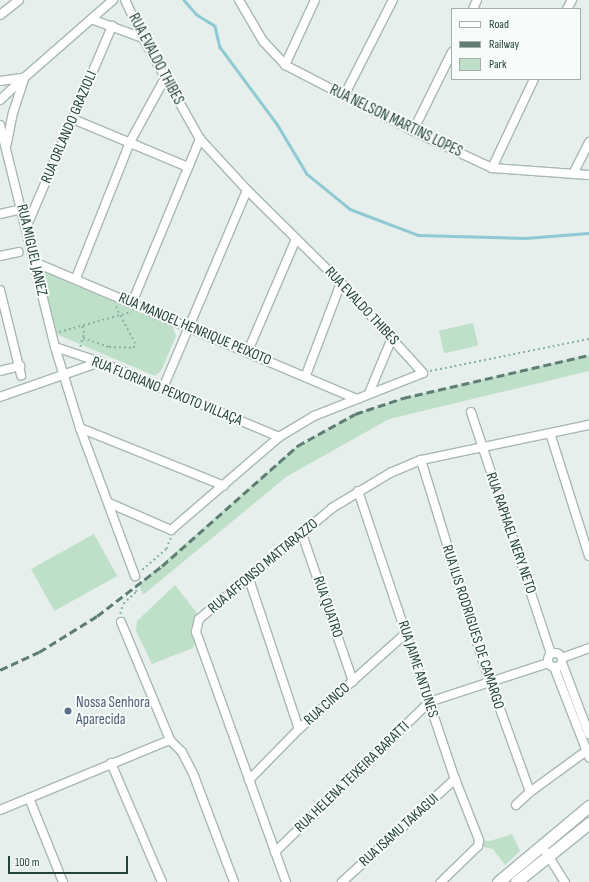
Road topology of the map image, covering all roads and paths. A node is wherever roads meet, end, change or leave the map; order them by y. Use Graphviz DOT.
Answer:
graph roads {
  1 [pos="19,0"];
  2 [pos="113,0"];
  3 [pos="125,0"];
  4 [pos="239,0"];
  5 [pos="315,0"];
  6 [pos="393,0"];
  7 [pos="0,15"];
  8 [pos="91,19"];
  9 [pos="112,26"];
  10 [pos="143,38"];
  11 [pos="451,54"];
  12 [pos="284,65"];
  13 [pos="25,77"];
  14 [pos="166,78"];
  15 [pos="534,80"];
  16 [pos="0,81"];
  17 [pos="344,96"];
  18 [pos="0,100"];
  19 [pos="73,119"];
  20 [pos="0,125"];
  21 [pos="413,131"];
  22 [pos="200,139"];
  23 [pos="130,142"];
  24 [pos="589,142"];
  25 [pos="6,148"];
  26 [pos="188,167"];
  27 [pos="492,168"];
  28 [pos="573,174"];
  29 [pos="589,175"];
  30 [pos="247,190"];
  31 [pos="22,209"];
  32 [pos="0,214"];
  33 [pos="26,228"];
  34 [pos="296,239"];
  35 [pos="19,252"];
  36 [pos="0,256"];
  37 [pos="34,262"];
  38 [pos="76,278"];
  39 [pos="341,283"];
  40 [pos="0,290"];
  41 [pos="107,292"];
  42 [pos="132,303"];
  43 [pos="144,308"];
  44 [pos="3,313"];
  45 [pos="119,315"];
  46 [pos="82,326"];
  47 [pos="189,327"];
  48 [pos="52,334"];
  49 [pos="83,338"];
  50 [pos="392,338"];
  51 [pos="589,339"];
  52 [pos="55,347"];
  53 [pos="248,351"];
  54 [pos="77,355"];
  55 [pos="100,362"];
  56 [pos="20,366"];
  57 [pos="0,371"];
  58 [pos="423,373"];
  59 [pos="21,375"];
  60 [pos="64,375"];
  61 [pos="306,375"];
  62 [pos="163,388"];
  63 [pos="369,393"];
  64 [pos="0,397"];
  65 [pos="356,399"];
  66 [pos="471,412"];
  67 [pos="589,425"];
  68 [pos="80,428"];
  69 [pos="550,433"];
  70 [pos="279,437"];
  71 [pos="482,446"];
  72 [pos="421,460"];
  73 [pos="224,486"];
  74 [pos="358,490"];
  75 [pos="109,503"];
  76 [pos="172,529"];
  77 [pos="302,534"];
  78 [pos="589,556"];
  79 [pos="135,576"];
  80 [pos="249,579"];
  81 [pos="121,622"];
  82 [pos="407,632"];
  83 [pos="589,648"];
  84 [pos="551,654"];
  85 [pos="556,663"];
  86 [pos="353,681"];
  87 [pos="489,682"];
  88 [pos="429,702"];
  89 [pos="300,729"];
  90 [pos="589,734"];
  91 [pos="170,740"];
  92 [pos="588,752"];
  93 [pos="111,763"];
  94 [pos="455,779"];
  95 [pos="249,780"];
  96 [pos="530,792"];
  97 [pos="29,798"];
  98 [pos="516,805"];
  99 [pos="589,806"];
  100 [pos="0,810"];
  101 [pos="589,823"];
  102 [pos="545,851"];
  103 [pos="275,852"];
  104 [pos="63,882"];
  105 [pos="162,882"];
  106 [pos="234,882"];
  107 [pos="286,882"];
  108 [pos="342,882"];
  109 [pos="441,882"];
  110 [pos="498,882"];
  111 [pos="516,882"];
  112 [pos="565,882"];
  1 -- 7 [label="street"];
  2 -- 8 [label="street"];
  3 -- 10 [label="street, RUA EVALDO THIBES"];
  4 -- 12 [label="street, RUA NELSON MARTINS LOPES"];
  5 -- 12 [label="street"];
  6 -- 17 [label="street"];
  8 -- 9 [label="street"];
  8 -- 13 [label="street"];
  9 -- 10 [label="street"];
  9 -- 19 [label="street, RUA ORLANDO GRAZIOLI"];
  10 -- 14 [label="street, RUA EVALDO THIBES"];
  11 -- 21 [label="street"];
  12 -- 17 [label="street, RUA NELSON MARTINS LOPES"];
  13 -- 16 [label="street"];
  13 -- 18 [label="street"];
  13 -- 25 [label="street"];
  14 -- 22 [label="street, RUA EVALDO THIBES"];
  14 -- 23 [label="street"];
  15 -- 27 [label="street"];
  17 -- 21 [label="street, RUA NELSON MARTINS LOPES"];
  19 -- 23 [label="street"];
  19 -- 33 [label="street, RUA ORLANDO GRAZIOLI"];
  20 -- 25 [label="street, RUA MIGUEL JANEZ"];
  21 -- 27 [label="street, RUA NELSON MARTINS LOPES"];
  22 -- 26 [label="street"];
  22 -- 30 [label="street, RUA EVALDO THIBES"];
  23 -- 26 [label="street"];
  23 -- 38 [label="street"];
  24 -- 28 [label="street"];
  25 -- 31 [label="street, RUA MIGUEL JANEZ"];
  26 -- 42 [label="street"];
  27 -- 28 [label="street, RUA NELSON MARTINS LOPES"];
  28 -- 29 [label="street, RUA NELSON MARTINS LOPES"];
  30 -- 34 [label="street, RUA EVALDO THIBES"];
  30 -- 47 [label="street"];
  31 -- 32 [label="street"];
  31 -- 33 [label="street, RUA MIGUEL JANEZ"];
  33 -- 37 [label="street, RUA MIGUEL JANEZ"];
  34 -- 39 [label="street, RUA EVALDO THIBES"];
  34 -- 53 [label="street"];
  35 -- 36 [label="street"];
  37 -- 38 [label="street, RUA MANOEL HENRIQUE PEIXOTO"];
  37 -- 48 [label="street, RUA MIGUEL JANEZ"];
  38 -- 41 [label="street, RUA MANOEL HENRIQUE PEIXOTO"];
  39 -- 50 [label="street, RUA EVALDO THIBES"];
  39 -- 61 [label="street"];
  40 -- 44 [label="street"];
  41 -- 42 [label="street, RUA MANOEL HENRIQUE PEIXOTO"];
  41 -- 45 [label="path"];
  42 -- 43 [label="street, RUA MANOEL HENRIQUE PEIXOTO"];
  43 -- 45 [label="path"];
  43 -- 47 [label="street, RUA MANOEL HENRIQUE PEIXOTO"];
  44 -- 56 [label="street"];
  45 -- 46 [label="path"];
  45 -- 49 [label="path"];
  46 -- 48 [label="path"];
  46 -- 49 [label="path"];
  47 -- 53 [label="street, RUA MANOEL HENRIQUE PEIXOTO"];
  47 -- 62 [label="street"];
  48 -- 52 [label="street, RUA MIGUEL JANEZ"];
  49 -- 54 [label="path"];
  50 -- 58 [label="street, RUA EVALDO THIBES"];
  50 -- 63 [label="street"];
  51 -- 58 [label="path"];
  52 -- 54 [label="street, RUA FLORIANO PEIXOTO VILLAÇA"];
  52 -- 60 [label="street, RUA MIGUEL JANEZ"];
  53 -- 61 [label="street, RUA MANOEL HENRIQUE PEIXOTO"];
  54 -- 55 [label="street, RUA FLORIANO PEIXOTO VILLAÇA"];
  55 -- 60 [label="street"];
  55 -- 62 [label="street, RUA FLORIANO PEIXOTO VILLAÇA"];
  56 -- 57 [label="street"];
  56 -- 59 [label="street"];
  58 -- 63 [label="street"];
  60 -- 64 [label="street"];
  60 -- 68 [label="street, RUA MIGUEL JANEZ"];
  61 -- 65 [label="street, RUA MANOEL HENRIQUE PEIXOTO"];
  62 -- 70 [label="street, RUA FLORIANO PEIXOTO VILLAÇA"];
  63 -- 65 [label="street"];
  65 -- 70 [label="street"];
  66 -- 71 [label="street, RUA RAPHAEL NERY NETO"];
  67 -- 69 [label="street, RUA AFFONSO MATTARAZZO"];
  68 -- 73 [label="street"];
  68 -- 75 [label="street, RUA MIGUEL JANEZ"];
  69 -- 71 [label="street, RUA AFFONSO MATTARAZZO"];
  69 -- 78 [label="street"];
  70 -- 73 [label="street"];
  71 -- 72 [label="street, RUA AFFONSO MATTARAZZO"];
  71 -- 84 [label="street, RUA RAPHAEL NERY NETO"];
  72 -- 74 [label="street, RUA AFFONSO MATTARAZZO"];
  72 -- 87 [label="street, RUA ILIS RODRIGUES DE CAMARGO"];
  73 -- 76 [label="street"];
  74 -- 77 [label="street, RUA AFFONSO MATTARAZZO"];
  74 -- 82 [label="street, RUA JAIME ANTUNES"];
  75 -- 76 [label="street"];
  75 -- 79 [label="street, RUA MIGUEL JANEZ"];
  76 -- 79 [label="path"];
  77 -- 80 [label="street, RUA AFFONSO MATTARAZZO"];
  77 -- 86 [label="street, RUA QUATRO"];
  79 -- 81 [label="path"];
  80 -- 89 [label="street"];
  80 -- 95 [label="street, RUA AFFONSO MATTARAZZO"];
  81 -- 91 [label="street"];
  82 -- 86 [label="street, RUA CINCO"];
  82 -- 88 [label="street, RUA JAIME ANTUNES"];
  83 -- 85 [label="street"];
  84 -- 85 [label="street"];
  84 -- 85 [label="street"];
  85 -- 87 [label="street"];
  85 -- 90 [label="street"];
  85 -- 92 [label="street"];
  86 -- 89 [label="street, RUA CINCO"];
  87 -- 88 [label="street"];
  87 -- 96 [label="street, RUA ILIS RODRIGUES DE CAMARGO"];
  88 -- 94 [label="street, RUA JAIME ANTUNES"];
  88 -- 103 [label="street, RUA HELENA TEIXEIRA BARATTI"];
  89 -- 95 [label="street, RUA CINCO"];
  91 -- 93 [label="street"];
  91 -- 106 [label="street"];
  92 -- 96 [label="street"];
  93 -- 97 [label="street"];
  93 -- 105 [label="street"];
  94 -- 108 [label="street, RUA ISAMU TAKAGUI"];
  94 -- 109 [label="street, RUA JAIME ANTUNES"];
  95 -- 103 [label="street, RUA AFFONSO MATTARAZZO"];
  96 -- 98 [label="street"];
  97 -- 100 [label="street"];
  97 -- 104 [label="street"];
  99 -- 102 [label="main road"];
  101 -- 102 [label="main road"];
  102 -- 110 [label="main road"];
  102 -- 111 [label="main road"];
  102 -- 112 [label="street"];
  103 -- 107 [label="street, RUA AFFONSO MATTARAZZO"];
}
